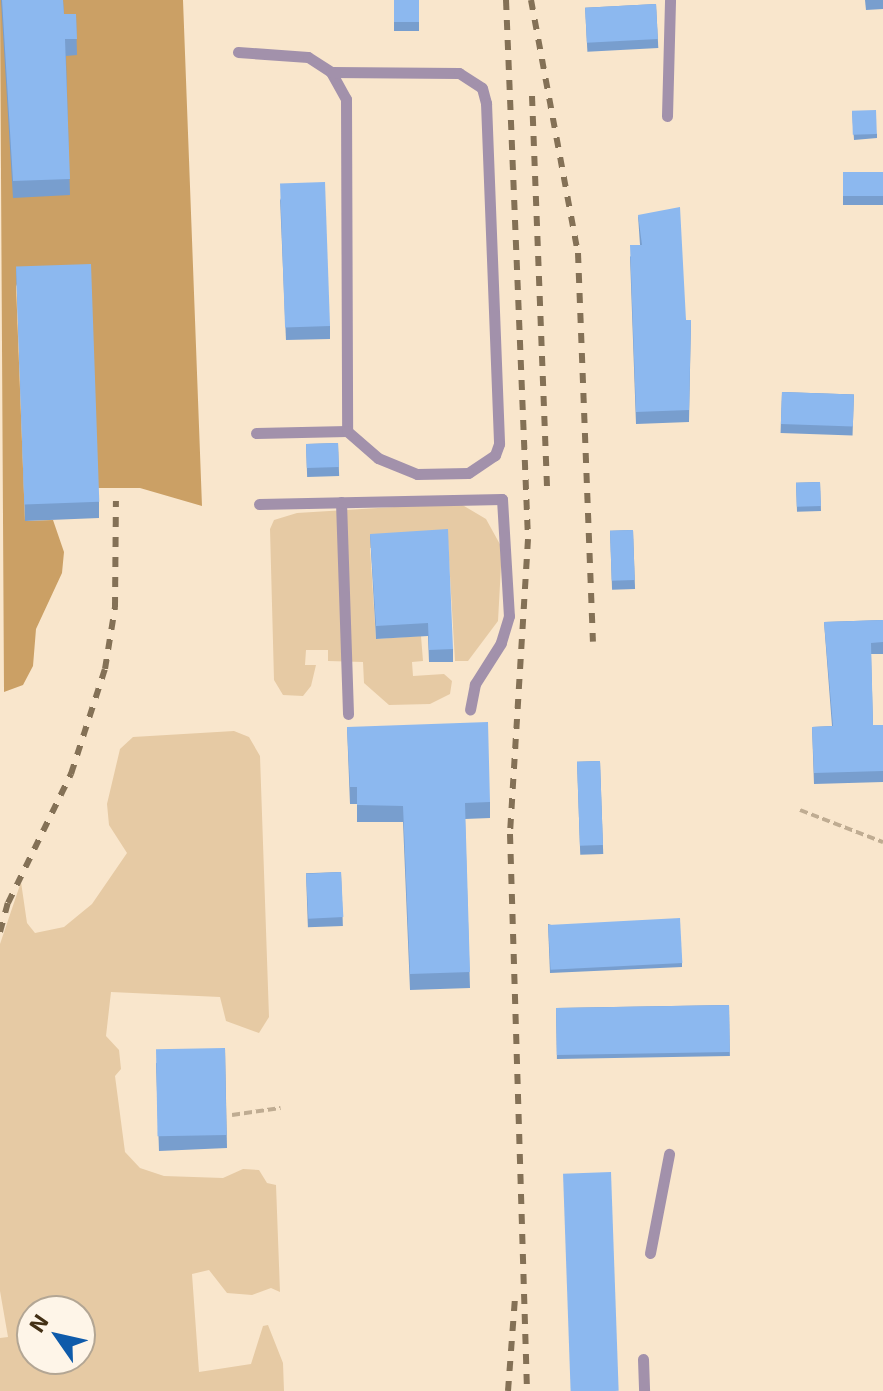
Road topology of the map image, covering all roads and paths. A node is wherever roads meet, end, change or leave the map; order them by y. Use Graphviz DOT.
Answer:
graph roads {
  1 [pos="670,0"];
  2 [pos="238,52"];
  3 [pos="331,72"];
  4 [pos="667,116"];
  5 [pos="347,431"];
  6 [pos="256,433"];
  7 [pos="341,502"];
  8 [pos="259,504"];
  9 [pos="470,710"];
  10 [pos="348,714"];
  11 [pos="800,810"];
  12 [pos="883,842"];
  13 [pos="280,1108"];
  14 [pos="232,1115"];
  15 [pos="669,1154"];
  16 [pos="650,1253"];
  17 [pos="643,1359"];
  18 [pos="644,1391"];
  1 -- 4 [label="lane"];
  2 -- 3 [label="lane"];
  3 -- 5 [label="lane"];
  3 -- 5 [label="lane"];
  5 -- 6 [label="lane"];
  7 -- 8 [label="lane"];
  7 -- 9 [label="lane"];
  7 -- 10 [label="lane"];
  11 -- 12 [label="path"];
  13 -- 14 [label="path"];
  15 -- 16 [label="lane"];
  17 -- 18 [label="lane"];
}
